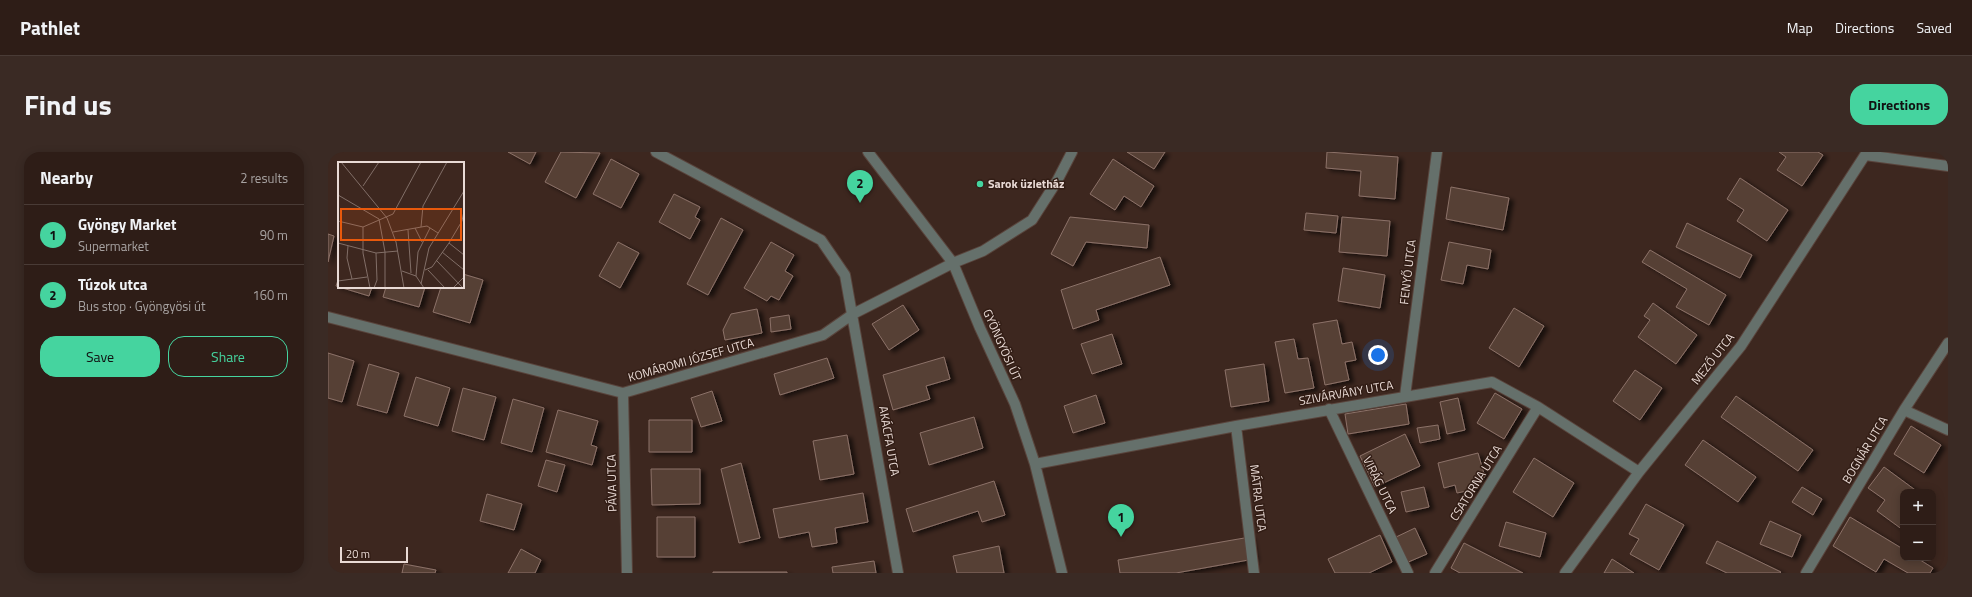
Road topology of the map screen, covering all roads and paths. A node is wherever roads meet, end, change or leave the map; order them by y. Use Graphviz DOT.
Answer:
graph roads {
  1 [pos="656,152"];
  2 [pos="868,152"];
  3 [pos="1072,152"];
  4 [pos="1437,152"];
  5 [pos="1866,154"];
  6 [pos="1948,166"];
  7 [pos="953,263"];
  8 [pos="853,314"];
  9 [pos="328,317"];
  10 [pos="1948,343"];
  11 [pos="623,393"];
  12 [pos="1405,396"];
  13 [pos="1538,407"];
  14 [pos="1329,409"];
  15 [pos="1904,410"];
  16 [pos="1236,426"];
  17 [pos="1948,430"];
  18 [pos="1035,464"];
  19 [pos="1639,472"];
  20 [pos="627,573"];
  21 [pos="898,573"];
  22 [pos="1062,573"];
  23 [pos="1254,573"];
  24 [pos="1408,573"];
  25 [pos="1435,573"];
  26 [pos="1565,573"];
  27 [pos="1806,573"];
  1 -- 8 [label="street, AKÁCFA UTCA"];
  2 -- 7 [label="street, GYÖNGYÖSI ÚT"];
  3 -- 7 [label="street, KOMÁROMI JÓZSEF UTCA"];
  4 -- 12 [label="street, FENYŐ UTCA"];
  5 -- 6 [label="street"];
  5 -- 19 [label="street, MEZŐ UTCA"];
  7 -- 8 [label="street, KOMÁROMI JÓZSEF UTCA"];
  7 -- 18 [label="street, GYÖNGYÖSI ÚT"];
  8 -- 11 [label="street, KOMÁROMI JÓZSEF UTCA"];
  8 -- 21 [label="street, AKÁCFA UTCA"];
  9 -- 11 [label="street, KOMÁROMI JÓZSEF UTCA"];
  10 -- 15 [label="street, BOGNÁR UTCA"];
  11 -- 20 [label="street, PÁVA UTCA"];
  12 -- 13 [label="street, SZIVÁRVÁNY UTCA"];
  12 -- 14 [label="street, SZIVÁRVÁNY UTCA"];
  13 -- 19 [label="street, SZIVÁRVÁNY UTCA"];
  13 -- 25 [label="street, CSATORNA UTCA"];
  14 -- 16 [label="street, SZIVÁRVÁNY UTCA"];
  14 -- 24 [label="street, VIRÁG UTCA"];
  15 -- 17 [label="street"];
  15 -- 27 [label="street, BOGNÁR UTCA"];
  16 -- 18 [label="street, SZIVÁRVÁNY UTCA"];
  16 -- 23 [label="street, MÁTRA UTCA"];
  18 -- 22 [label="street, GYÖNGYÖSI ÚT"];
  19 -- 26 [label="street, MEZŐ UTCA"];
}
